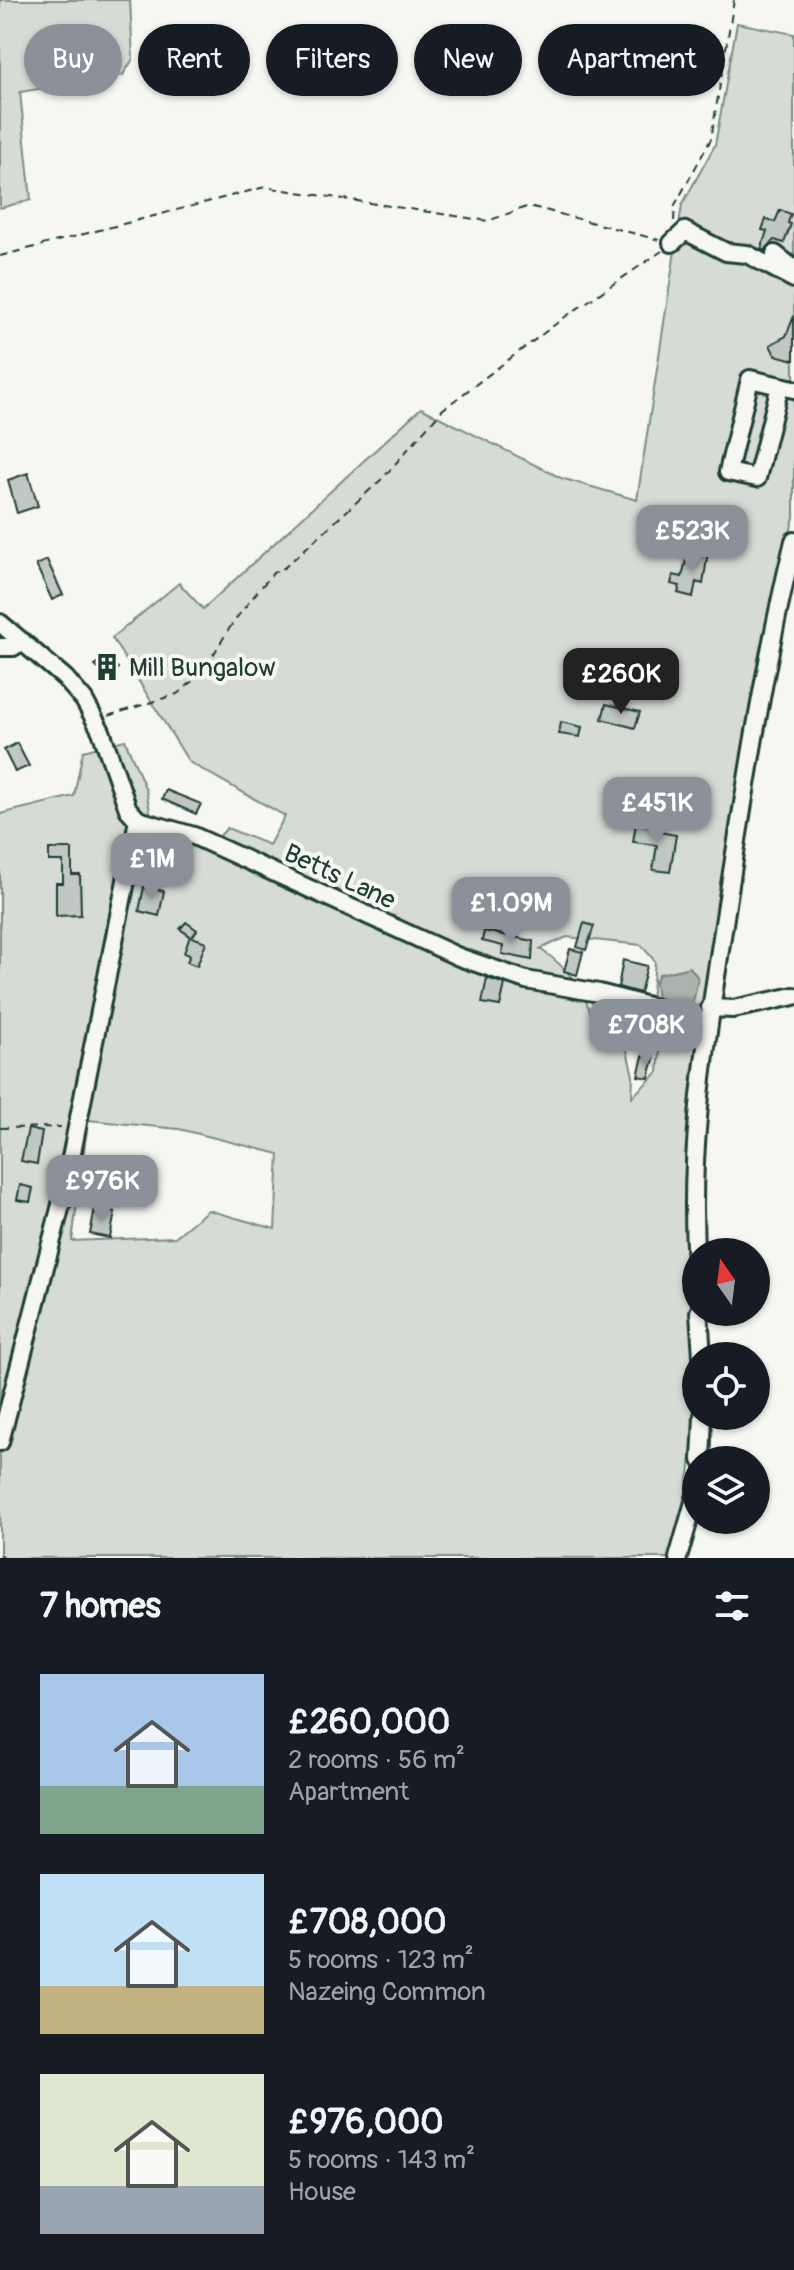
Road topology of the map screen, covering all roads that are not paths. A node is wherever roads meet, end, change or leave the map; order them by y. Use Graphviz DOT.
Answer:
graph roads {
  1 [pos="672,243"];
  2 [pos="775,254"];
  3 [pos="794,269"];
  4 [pos="794,279"];
  5 [pos="787,387"];
  6 [pos="794,541"];
  7 [pos="0,623"];
  8 [pos="22,641"];
  9 [pos="0,647"];
  10 [pos="138,820"];
  11 [pos="794,996"];
  12 [pos="709,1015"];
  13 [pos="696,1238"];
  14 [pos="0,1442"];
  15 [pos="685,1534"];
  16 [pos="678,1558"];
  1 -- 4 [label="street"];
  2 -- 3 [label="street"];
  5 -- 5 [label="street"];
  6 -- 12 [label="street"];
  7 -- 8 [label="street"];
  8 -- 9 [label="street"];
  8 -- 10 [label="street"];
  10 -- 12 [label="street, Betts Lane"];
  10 -- 14 [label="street"];
  11 -- 12 [label="street, Betts Lane"];
  12 -- 13 [label="street"];
  15 -- 16 [label="street"];
}
